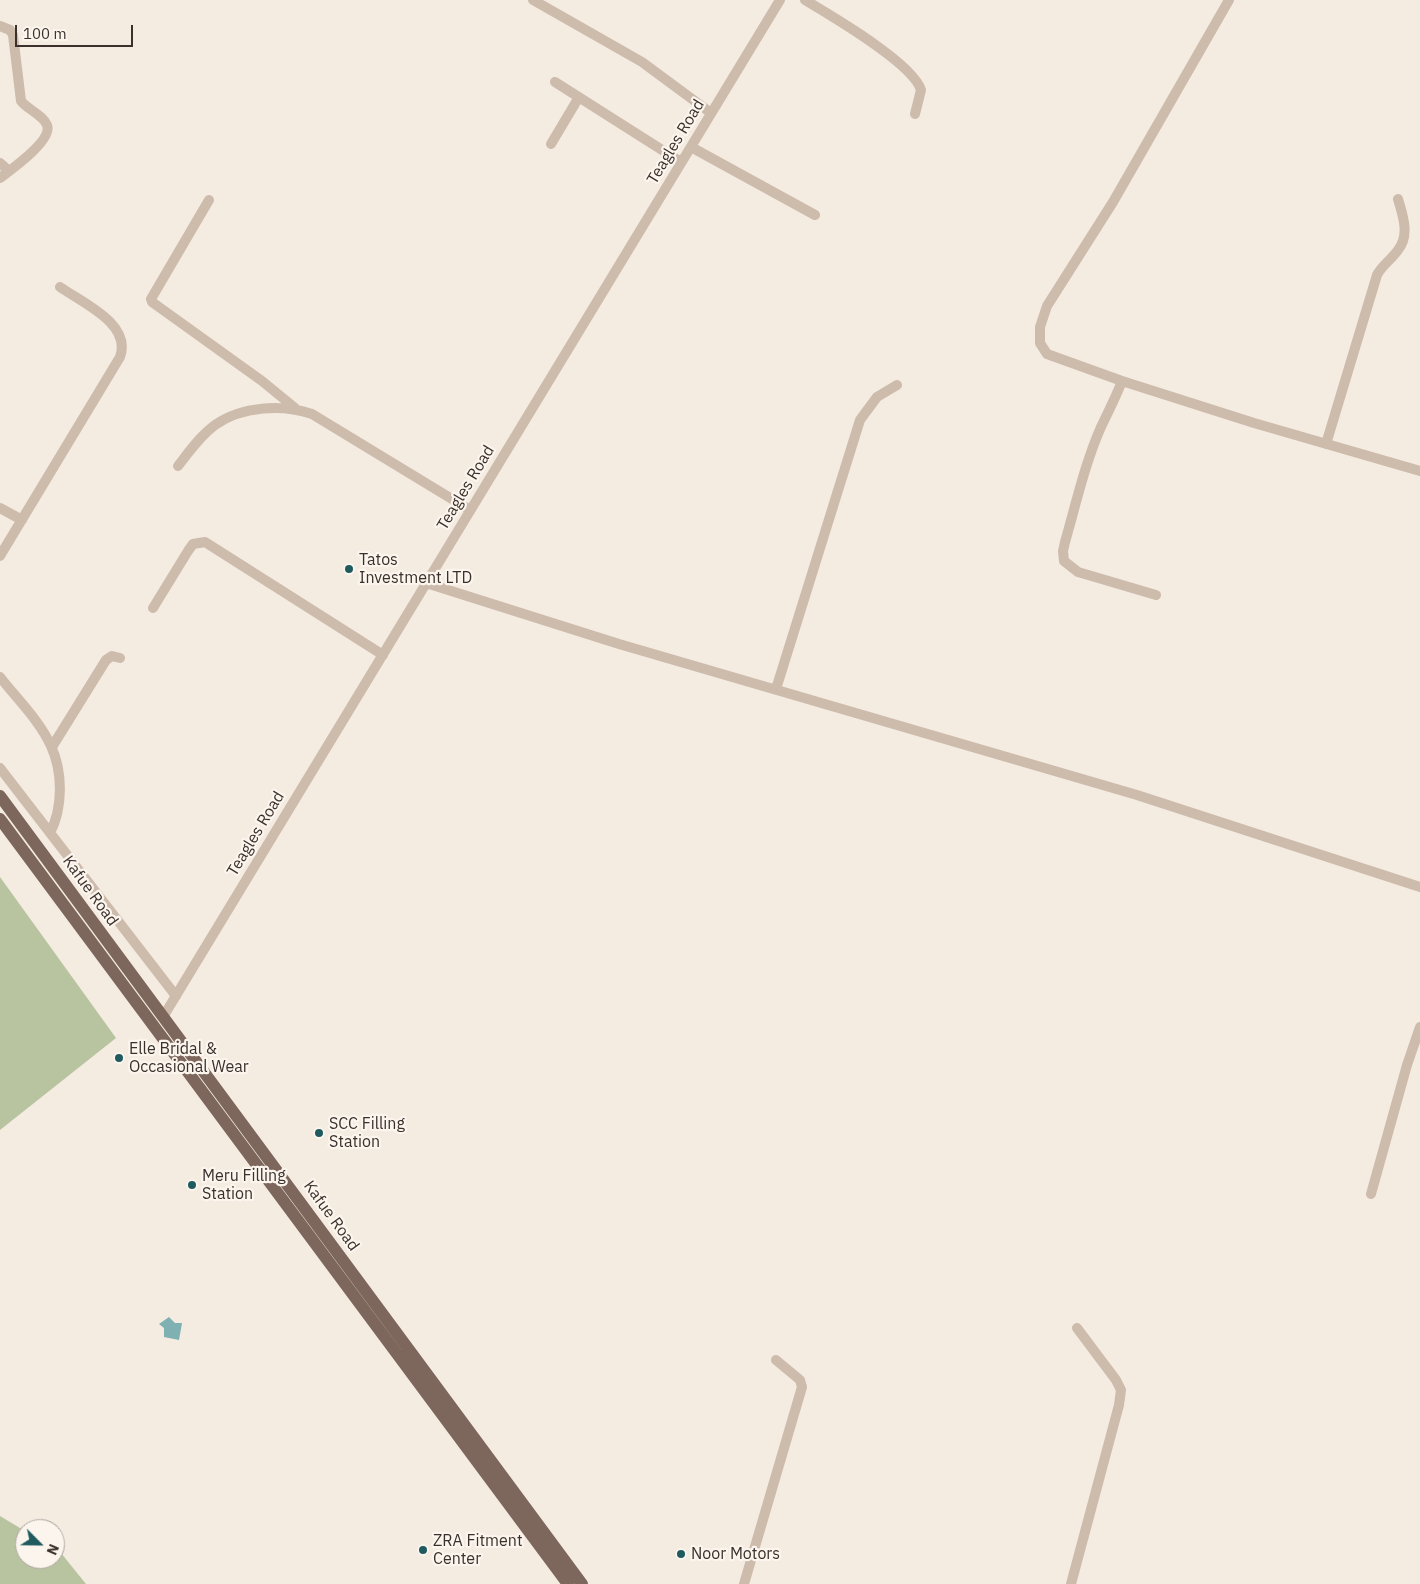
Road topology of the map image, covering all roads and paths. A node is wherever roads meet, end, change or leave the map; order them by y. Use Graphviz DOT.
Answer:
graph roads {
  1 [pos="533,0"];
  2 [pos="780,0"];
  3 [pos="805,0"];
  4 [pos="1229,0"];
  5 [pos="0,26"];
  6 [pos="555,82"];
  7 [pos="579,97"];
  8 [pos="711,113"];
  9 [pos="915,114"];
  10 [pos="551,144"];
  11 [pos="691,147"];
  12 [pos="681,162"];
  13 [pos="0,163"];
  14 [pos="9,171"];
  15 [pos="0,178"];
  16 [pos="209,200"];
  17 [pos="1398,200"];
  18 [pos="815,215"];
  19 [pos="60,287"];
  20 [pos="1122,381"];
  21 [pos="897,385"];
  22 [pos="295,408"];
  23 [pos="1326,444"];
  24 [pos="178,466"];
  25 [pos="1420,471"];
  26 [pos="0,508"];
  27 [pos="470,510"];
  28 [pos="22,520"];
  29 [pos="0,556"];
  30 [pos="426,583"];
  31 [pos="1156,595"];
  32 [pos="153,608"];
  33 [pos="382,655"];
  34 [pos="120,658"];
  35 [pos="0,677"];
  36 [pos="776,689"];
  37 [pos="52,747"];
  38 [pos="0,768"];
  39 [pos="0,796"];
  40 [pos="0,819"];
  41 [pos="50,833"];
  42 [pos="1420,887"];
  43 [pos="176,996"];
  44 [pos="163,1017"];
  45 [pos="1420,1027"];
  46 [pos="1371,1194"];
  47 [pos="1077,1328"];
  48 [pos="776,1360"];
  49 [pos="568,1584"];
  50 [pos="582,1584"];
  51 [pos="744,1584"];
  52 [pos="1071,1584"];
  1 -- 8 [label="street"];
  2 -- 8 [label="street, Teagles Road"];
  3 -- 9 [label="street"];
  4 -- 20 [label="street"];
  5 -- 14 [label="street"];
  6 -- 7 [label="street"];
  7 -- 10 [label="street"];
  7 -- 12 [label="street"];
  8 -- 11 [label="street, Teagles Road"];
  11 -- 12 [label="street, Teagles Road"];
  11 -- 18 [label="street"];
  12 -- 27 [label="street, Teagles Road"];
  13 -- 14 [label="street"];
  14 -- 15 [label="street"];
  16 -- 22 [label="street"];
  17 -- 23 [label="street"];
  19 -- 28 [label="street"];
  20 -- 23 [label="street"];
  20 -- 31 [label="street"];
  21 -- 36 [label="street"];
  22 -- 24 [label="street"];
  22 -- 27 [label="street"];
  23 -- 25 [label="street"];
  26 -- 28 [label="street"];
  27 -- 30 [label="street, Teagles Road"];
  28 -- 29 [label="street"];
  30 -- 33 [label="street, Teagles Road"];
  30 -- 36 [label="street"];
  32 -- 33 [label="street"];
  33 -- 43 [label="street, Teagles Road"];
  34 -- 37 [label="street"];
  35 -- 37 [label="street"];
  36 -- 42 [label="street"];
  37 -- 41 [label="street"];
  38 -- 41 [label="street"];
  39 -- 44 [label="main road, Kafue Road"];
  40 -- 49 [label="main road, Kafue Road"];
  41 -- 43 [label="street"];
  43 -- 44 [label="street, Teagles Road"];
  44 -- 50 [label="main road, Kafue Road"];
  45 -- 46 [label="street"];
  47 -- 52 [label="street"];
  48 -- 51 [label="street"];
}
